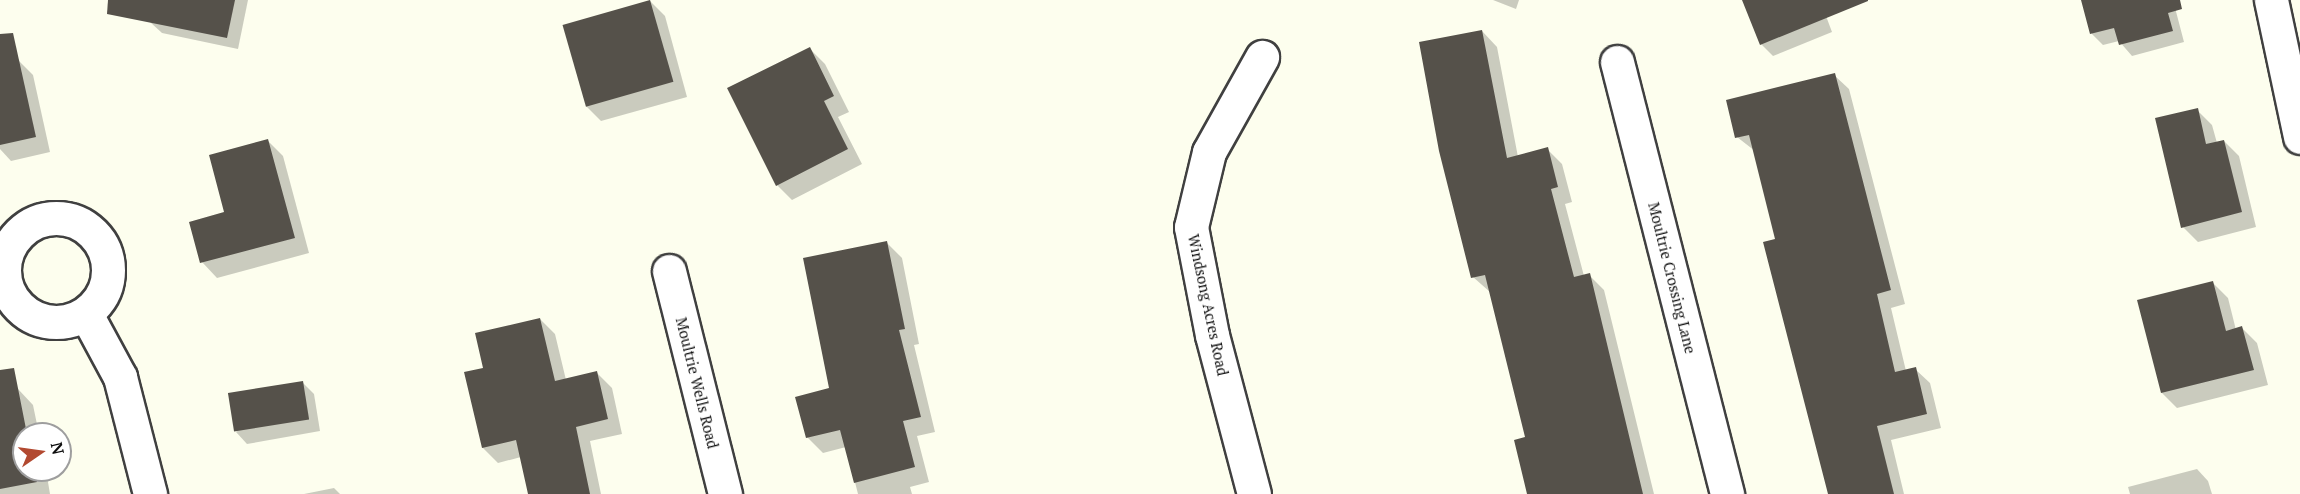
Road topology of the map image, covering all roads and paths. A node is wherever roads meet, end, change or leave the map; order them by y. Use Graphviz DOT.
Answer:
graph roads {
  1 [pos="2271,0"];
  2 [pos="1262,57"];
  3 [pos="1617,62"];
  4 [pos="2300,137"];
  5 [pos="669,271"];
  6 [pos="86,314"];
  7 [pos="150,494"];
  8 [pos="724,494"];
  9 [pos="1254,494"];
  10 [pos="1727,494"];
  1 -- 4 [label="street"];
  2 -- 9 [label="street, Windsong Acres Road"];
  3 -- 10 [label="street, Moultrie Crossing Lane"];
  5 -- 8 [label="street, Moultrie Wells Road"];
  6 -- 7 [label="street"];
}
